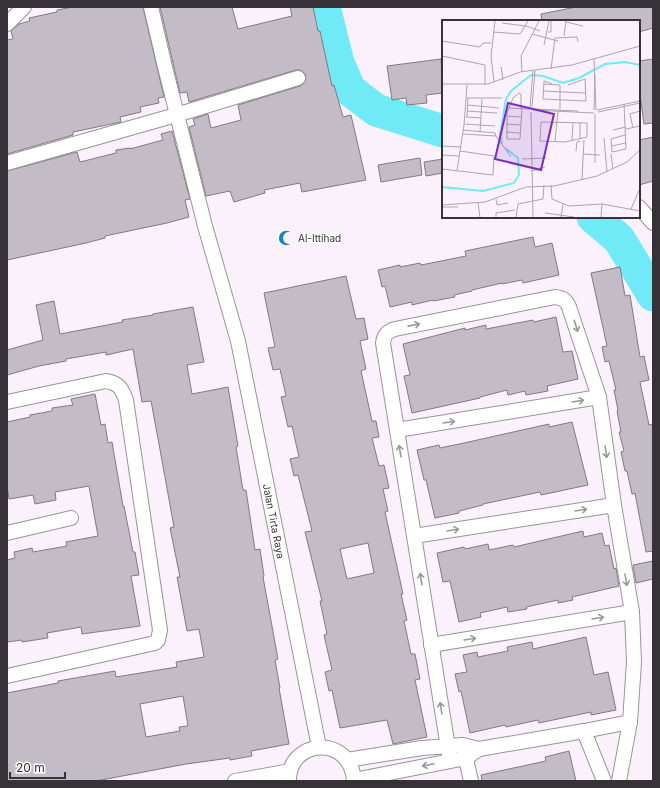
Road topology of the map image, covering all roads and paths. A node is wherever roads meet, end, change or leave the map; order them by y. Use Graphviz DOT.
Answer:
graph roads {
  1 [pos="24,7"];
  2 [pos="151,7"];
  3 [pos="7,24"];
  4 [pos="298,78"];
  5 [pos="176,115"];
  6 [pos="7,163"];
  7 [pos="640,208"];
  8 [pos="653,223"];
  9 [pos="599,397"];
  10 [pos="7,402"];
  11 [pos="397,430"];
  12 [pos="614,504"];
  13 [pos="71,518"];
  14 [pos="7,533"];
  15 [pos="414,536"];
  16 [pos="632,612"];
  17 [pos="431,645"];
  18 [pos="7,676"];
  19 [pos="630,722"];
  20 [pos="584,731"];
  21 [pos="447,746"];
  22 [pos="319,747"];
  23 [pos="465,751"];
  24 [pos="348,760"];
  25 [pos="450,760"];
  26 [pos="290,776"];
  27 [pos="235,781"];
  28 [pos="354,781"];
  29 [pos="471,781"];
  30 [pos="604,781"];
  31 [pos="619,781"];
  1 -- 3 [label="street"];
  2 -- 5 [label="street, Jalan Tirta Raya"];
  4 -- 5 [label="street"];
  5 -- 6 [label="street"];
  5 -- 22 [label="street, Jalan Tirta Raya"];
  7 -- 8 [label="street"];
  11 -- 9 [label="street, one-way"];
  11 -- 9 [label="street, one-way"];
  9 -- 12 [label="street, one-way"];
  10 -- 18 [label="street"];
  15 -- 11 [label="street, one-way"];
  15 -- 12 [label="street, one-way"];
  12 -- 16 [label="street, one-way"];
  13 -- 14 [label="street"];
  17 -- 15 [label="street, one-way"];
  17 -- 16 [label="street, one-way"];
  16 -- 19 [label="street"];
  21 -- 17 [label="street, one-way"];
  19 -- 20 [label="street"];
  19 -- 31 [label="street"];
  20 -- 23 [label="street"];
  20 -- 30 [label="street"];
  21 -- 23 [label="street"];
  21 -- 24 [label="street"];
  21 -- 25 [label="street"];
  22 -- 24 [label="street"];
  22 -- 26 [label="street"];
  23 -- 25 [label="street"];
  23 -- 29 [label="street"];
  24 -- 28 [label="street"];
  25 -- 28 [label="street, one-way"];
  26 -- 27 [label="street"];
}
